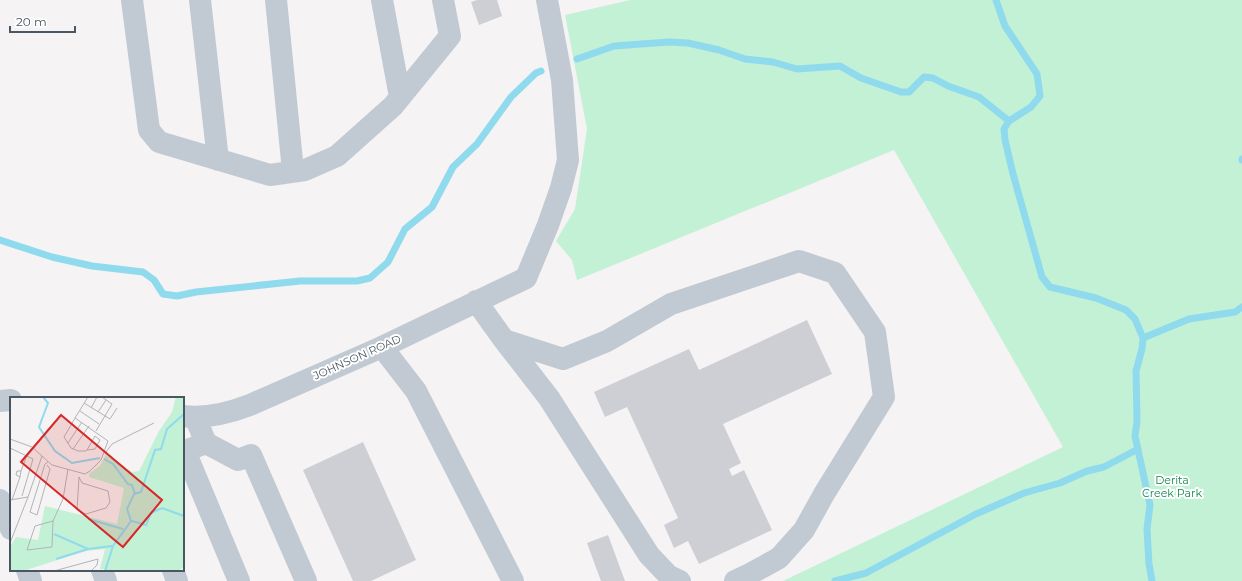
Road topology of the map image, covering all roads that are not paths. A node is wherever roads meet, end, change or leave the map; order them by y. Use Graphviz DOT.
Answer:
graph roads {
  1 [pos="132,0"];
  2 [pos="200,0"];
  3 [pos="276,0"];
  4 [pos="382,0"];
  5 [pos="443,0"];
  6 [pos="547,0"];
  7 [pos="400,97"];
  8 [pos="218,160"];
  9 [pos="294,171"];
  10 [pos="476,301"];
  11 [pos="504,340"];
  12 [pos="382,347"];
  13 [pos="10,400"];
  14 [pos="0,401"];
  15 [pos="189,416"];
  16 [pos="206,443"];
  17 [pos="10,490"];
  18 [pos="0,492"];
  19 [pos="0,500"];
  20 [pos="10,526"];
  21 [pos="27,571"];
  22 [pos="102,571"];
  23 [pos="173,571"];
  24 [pos="31,581"];
  25 [pos="106,581"];
  26 [pos="177,581"];
  27 [pos="239,581"];
  28 [pos="306,581"];
  29 [pos="513,581"];
  30 [pos="680,581"];
  31 [pos="735,581"];
  1 -- 8 [label="street"];
  2 -- 8 [label="street"];
  3 -- 9 [label="street"];
  4 -- 7 [label="street"];
  5 -- 7 [label="street"];
  6 -- 10 [label="street, JOHNSON ROAD"];
  7 -- 9 [label="street"];
  8 -- 9 [label="street"];
  10 -- 11 [label="street"];
  10 -- 12 [label="street, JOHNSON ROAD"];
  11 -- 30 [label="street"];
  11 -- 31 [label="street"];
  12 -- 15 [label="street, JOHNSON ROAD"];
  12 -- 29 [label="street"];
  13 -- 14 [label="street"];
  15 -- 16 [label="street"];
  16 -- 27 [label="street"];
  16 -- 28 [label="street"];
  17 -- 18 [label="street"];
  19 -- 20 [label="street"];
  21 -- 24 [label="street"];
  22 -- 25 [label="street"];
  23 -- 26 [label="street"];
}
